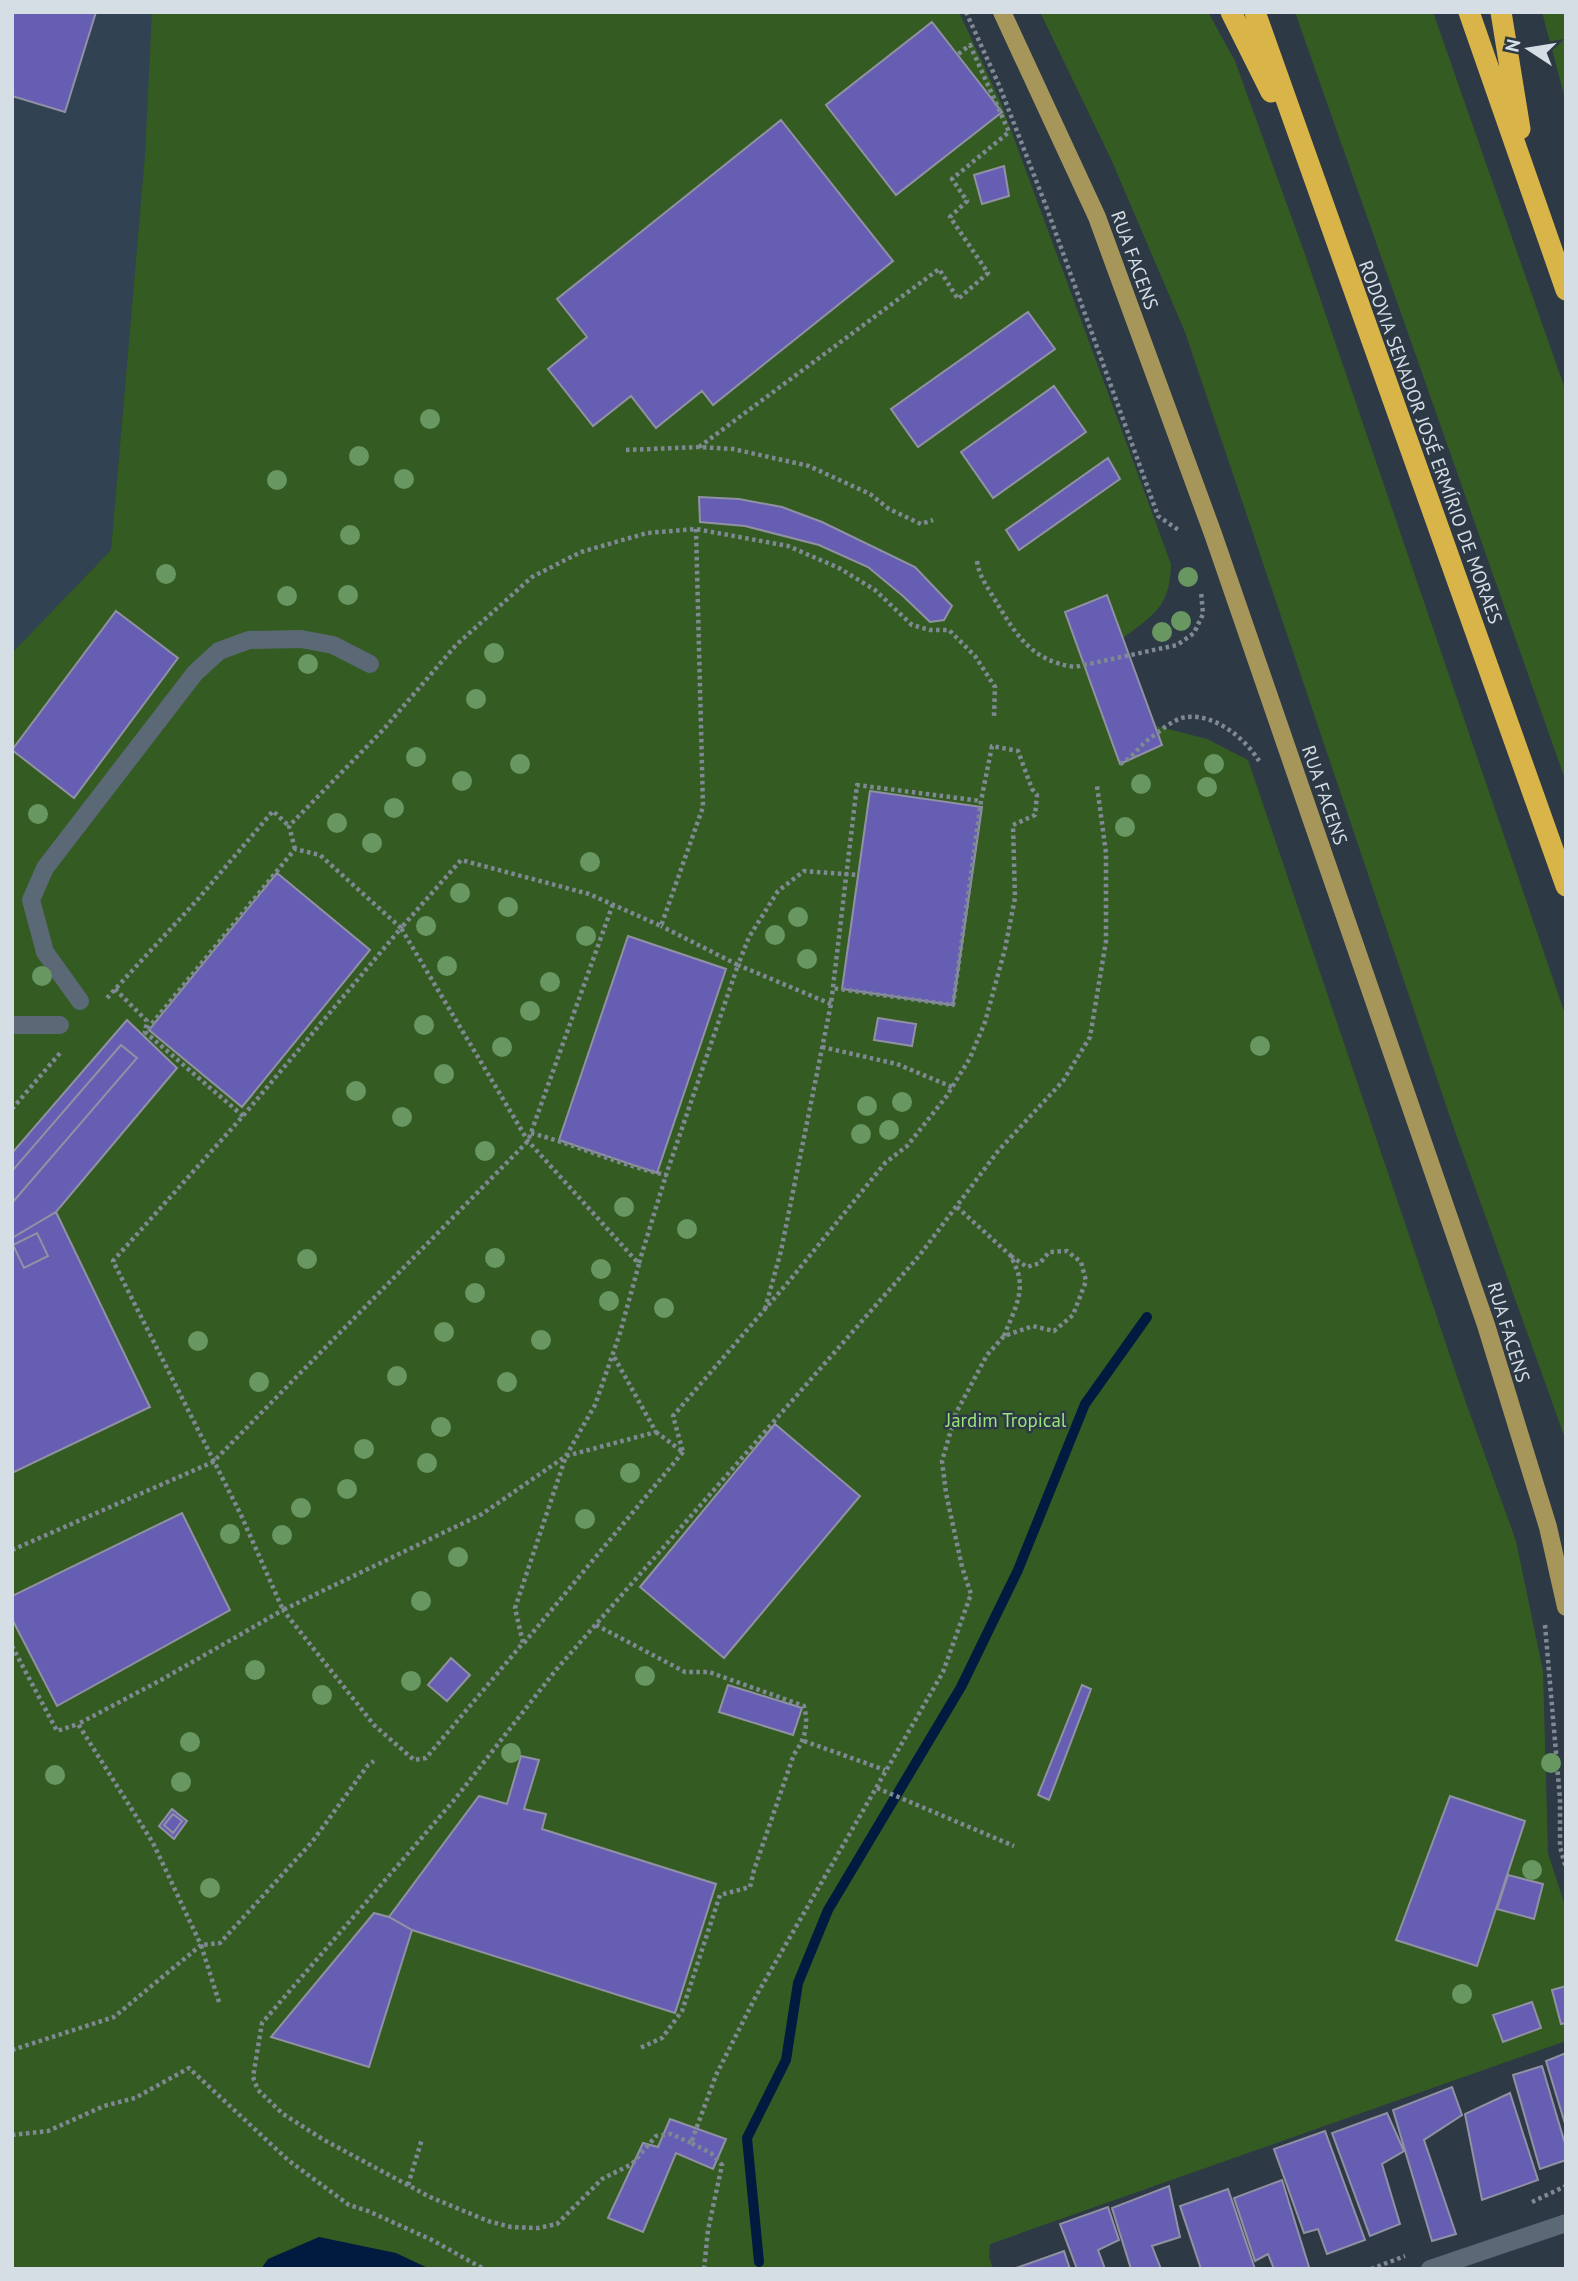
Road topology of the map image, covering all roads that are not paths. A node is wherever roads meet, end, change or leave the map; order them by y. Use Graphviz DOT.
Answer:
graph roads {
  1 [pos="1002,12"];
  2 [pos="1231,12"];
  3 [pos="1255,12"];
  4 [pos="1469,12"];
  5 [pos="1501,12"];
  6 [pos="1309,169"];
  7 [pos="1529,186"];
  8 [pos="1566,290"];
  9 [pos="370,664"];
  10 [pos="1566,886"];
  11 [pos="80,1001"];
  12 [pos="60,1025"];
  13 [pos="12,1026"];
  14 [pos="1566,1607"];
  15 [pos="1566,2223"];
  16 [pos="1431,2269"];
  1 -- 14 [label="main road, RUA FACENS"];
  2 -- 6 [label="highway"];
  3 -- 6 [label="highway, RODOVIA SENADOR JOSÉ ERMÍRIO DE MORAES"];
  4 -- 7 [label="highway"];
  5 -- 7 [label="highway"];
  6 -- 10 [label="highway, RODOVIA SENADOR JOSÉ ERMÍRIO DE MORAES"];
  7 -- 8 [label="highway"];
  9 -- 11 [label="street"];
  12 -- 13 [label="street"];
  15 -- 16 [label="street"];
}
